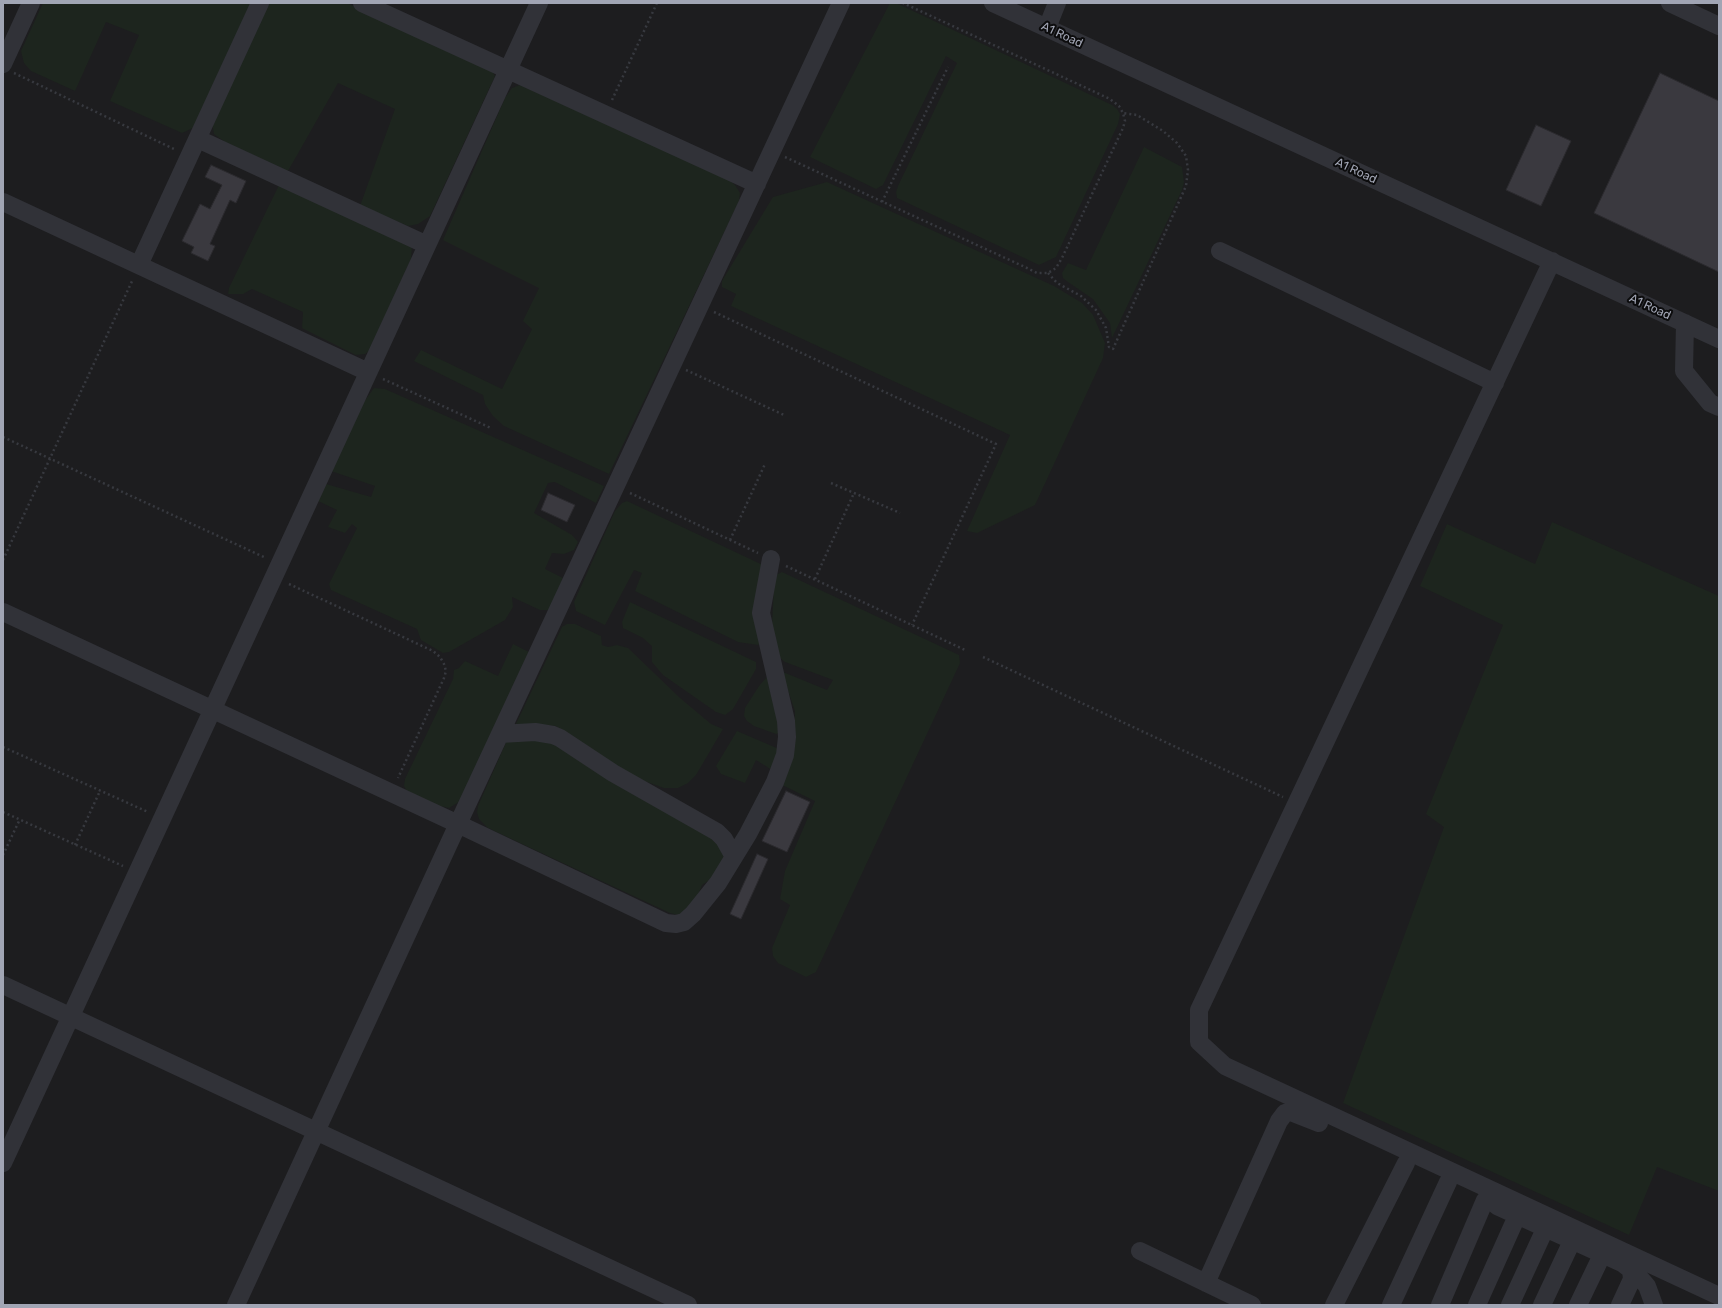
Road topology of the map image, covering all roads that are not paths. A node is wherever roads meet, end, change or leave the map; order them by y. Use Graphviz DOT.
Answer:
graph roads {
  1 [pos="31,3"];
  2 [pos="260,3"];
  3 [pos="362,3"];
  4 [pos="540,3"];
  5 [pos="841,3"];
  6 [pos="994,3"];
  7 [pos="1057,3"];
  8 [pos="1670,3"];
  9 [pos="1719,26"];
  10 [pos="1047,28"];
  11 [pos="7,67"];
  12 [pos="508,71"];
  13 [pos="198,139"];
  14 [pos="756,184"];
  15 [pos="3,202"];
  16 [pos="427,245"];
  17 [pos="1220,251"];
  18 [pos="1552,261"];
  19 [pos="139,265"];
  20 [pos="1685,323"];
  21 [pos="1719,338"];
  22 [pos="368,372"];
  23 [pos="1495,382"];
  24 [pos="1719,408"];
  25 [pos="771,559"];
  26 [pos="3,612"];
  27 [pos="212,709"];
  28 [pos="500,734"];
  29 [pos="458,824"];
  30 [pos="734,857"];
  31 [pos="3,984"];
  32 [pos="67,1022"];
  33 [pos="313,1138"];
  34 [pos="3,1163"];
  35 [pos="1406,1163"];
  36 [pos="1448,1182"];
  37 [pos="1485,1200"];
  38 [pos="1517,1216"];
  39 [pos="1545,1229"];
  40 [pos="1572,1241"];
  41 [pos="1140,1252"];
  42 [pos="1602,1255"];
  43 [pos="1632,1274"];
  44 [pos="1206,1283"];
  45 [pos="1716,1298"];
  46 [pos="236,1305"];
  47 [pos="688,1305"];
  48 [pos="1252,1305"];
  49 [pos="1334,1305"];
  50 [pos="1391,1305"];
  51 [pos="1440,1305"];
  52 [pos="1477,1305"];
  53 [pos="1510,1305"];
  54 [pos="1542,1305"];
  55 [pos="1578,1305"];
  56 [pos="1620,1305"];
  57 [pos="1654,1305"];
  1 -- 11 [label="lane"];
  2 -- 13 [label="lane"];
  3 -- 12 [label="lane"];
  4 -- 12 [label="lane"];
  5 -- 14 [label="lane"];
  6 -- 10 [label="lane, A1 Road"];
  7 -- 10 [label="lane"];
  8 -- 9 [label="lane"];
  10 -- 18 [label="lane, A1 Road"];
  12 -- 14 [label="lane"];
  12 -- 16 [label="lane"];
  13 -- 16 [label="lane"];
  13 -- 19 [label="lane"];
  14 -- 28 [label="lane"];
  15 -- 19 [label="lane"];
  16 -- 22 [label="lane"];
  17 -- 23 [label="lane"];
  18 -- 20 [label="lane, A1 Road"];
  18 -- 23 [label="lane"];
  19 -- 22 [label="lane"];
  20 -- 21 [label="lane, A1 Road"];
  20 -- 24 [label="lane"];
  22 -- 27 [label="lane"];
  23 -- 45 [label="lane"];
  25 -- 30 [label="lane"];
  26 -- 27 [label="lane"];
  27 -- 29 [label="lane"];
  27 -- 32 [label="lane"];
  28 -- 29 [label="lane"];
  28 -- 30 [label="lane"];
  29 -- 30 [label="lane"];
  29 -- 33 [label="lane"];
  31 -- 32 [label="lane"];
  32 -- 33 [label="lane"];
  32 -- 34 [label="lane"];
  33 -- 46 [label="lane"];
  33 -- 47 [label="lane"];
  35 -- 36 [label="lane"];
  35 -- 44 [label="lane"];
  35 -- 49 [label="lane"];
  36 -- 37 [label="lane"];
  36 -- 50 [label="lane"];
  37 -- 38 [label="lane"];
  37 -- 51 [label="lane"];
  38 -- 39 [label="lane"];
  38 -- 52 [label="lane"];
  39 -- 40 [label="lane"];
  39 -- 53 [label="lane"];
  40 -- 42 [label="lane"];
  40 -- 54 [label="lane"];
  41 -- 44 [label="lane"];
  42 -- 43 [label="lane"];
  42 -- 55 [label="lane"];
  43 -- 56 [label="lane"];
  43 -- 57 [label="lane"];
  44 -- 48 [label="lane"];
}
